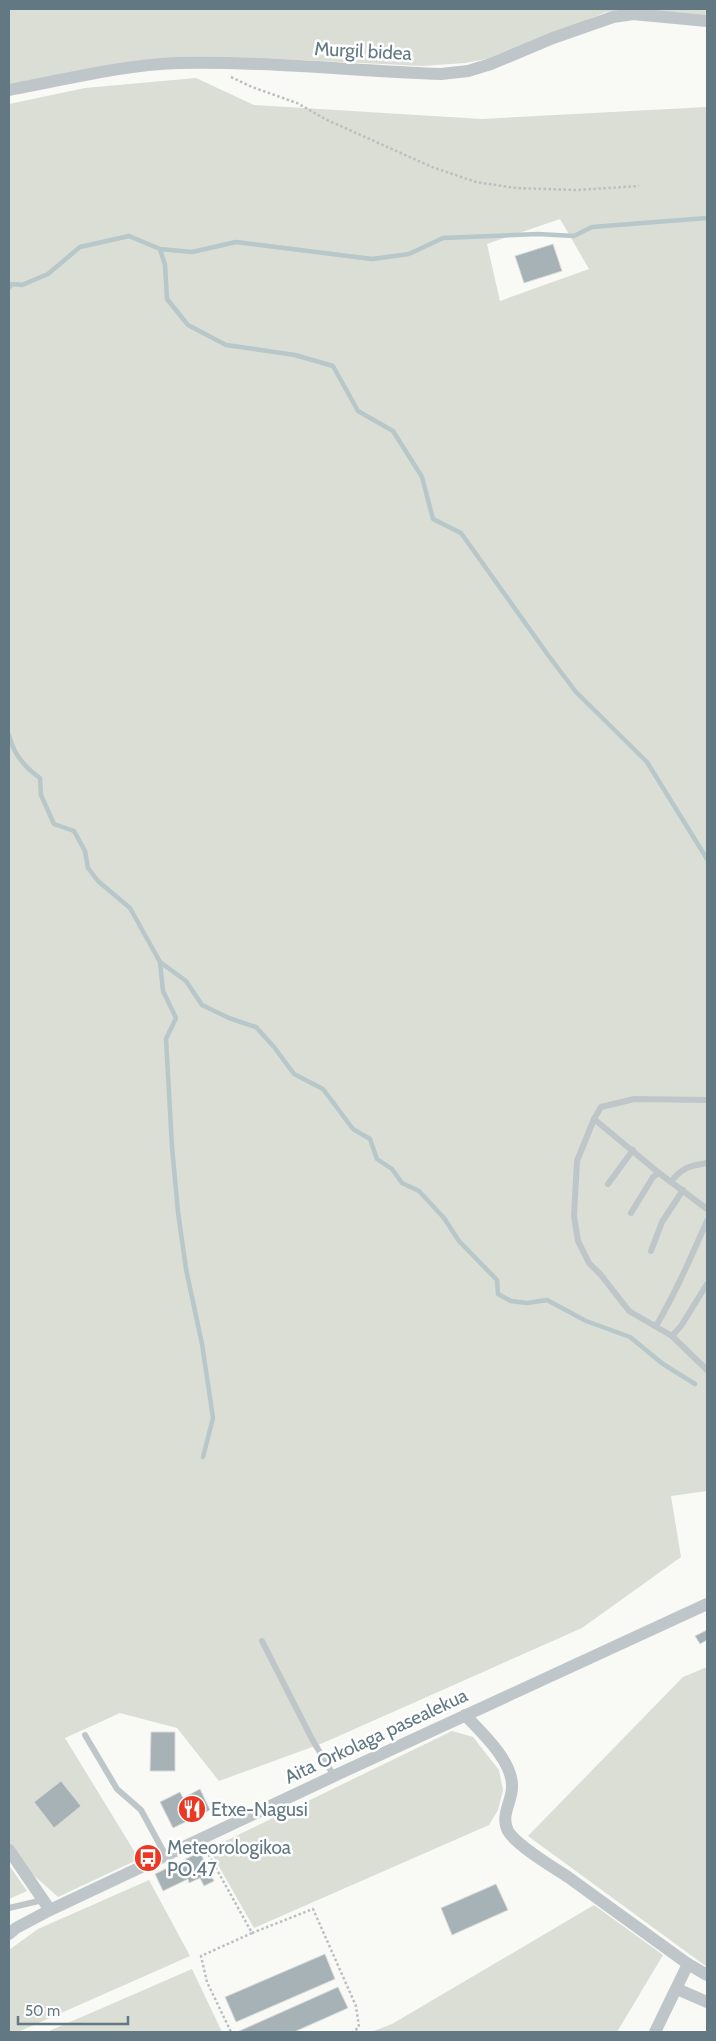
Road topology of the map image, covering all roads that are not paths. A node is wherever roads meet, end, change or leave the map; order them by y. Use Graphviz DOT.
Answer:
graph roads {
  1 [pos="707,21"];
  2 [pos="9,90"];
  3 [pos="707,1100"];
  4 [pos="594,1119"];
  5 [pos="633,1150"];
  6 [pos="707,1162"];
  7 [pos="659,1173"];
  8 [pos="671,1182"];
  9 [pos="608,1184"];
  10 [pos="683,1190"];
  11 [pos="707,1209"];
  12 [pos="631,1212"];
  13 [pos="707,1222"];
  14 [pos="651,1251"];
  15 [pos="707,1284"];
  16 [pos="656,1326"];
  17 [pos="672,1336"];
  18 [pos="707,1370"];
  19 [pos="707,1604"];
  20 [pos="262,1641"];
  21 [pos="466,1715"];
  22 [pos="85,1736"];
  23 [pos="334,1776"];
  24 [pos="11,1856"];
  25 [pos="166,1856"];
  26 [pos="46,1905"];
  27 [pos="9,1908"];
  28 [pos="9,1934"];
  29 [pos="688,1964"];
  30 [pos="707,1975"];
  31 [pos="677,1989"];
  32 [pos="707,2002"];
  33 [pos="654,2032"];
  1 -- 2 [label="street, Murgil bidea"];
  3 -- 4 [label="lane"];
  4 -- 5 [label="lane"];
  4 -- 16 [label="lane"];
  5 -- 7 [label="lane"];
  5 -- 9 [label="lane"];
  6 -- 8 [label="lane"];
  7 -- 8 [label="lane"];
  7 -- 12 [label="lane"];
  8 -- 10 [label="lane"];
  10 -- 11 [label="lane"];
  10 -- 14 [label="lane"];
  13 -- 16 [label="lane"];
  15 -- 17 [label="lane"];
  16 -- 17 [label="lane"];
  17 -- 18 [label="lane"];
  19 -- 21 [label="street, Aita Orkolaga pasealekua"];
  20 -- 23 [label="lane"];
  21 -- 23 [label="street, Aita Orkolaga pasealekua"];
  21 -- 29 [label="street"];
  22 -- 25 [label="lane"];
  23 -- 25 [label="street, Aita Orkolaga pasealekua"];
  24 -- 26 [label="street"];
  25 -- 26 [label="street, Aita Orkolaga pasealekua"];
  26 -- 27 [label="lane"];
  26 -- 28 [label="street, Aita Orkolaga pasealekua"];
  29 -- 30 [label="street"];
  29 -- 31 [label="street"];
  31 -- 32 [label="street"];
  31 -- 33 [label="street"];
}
